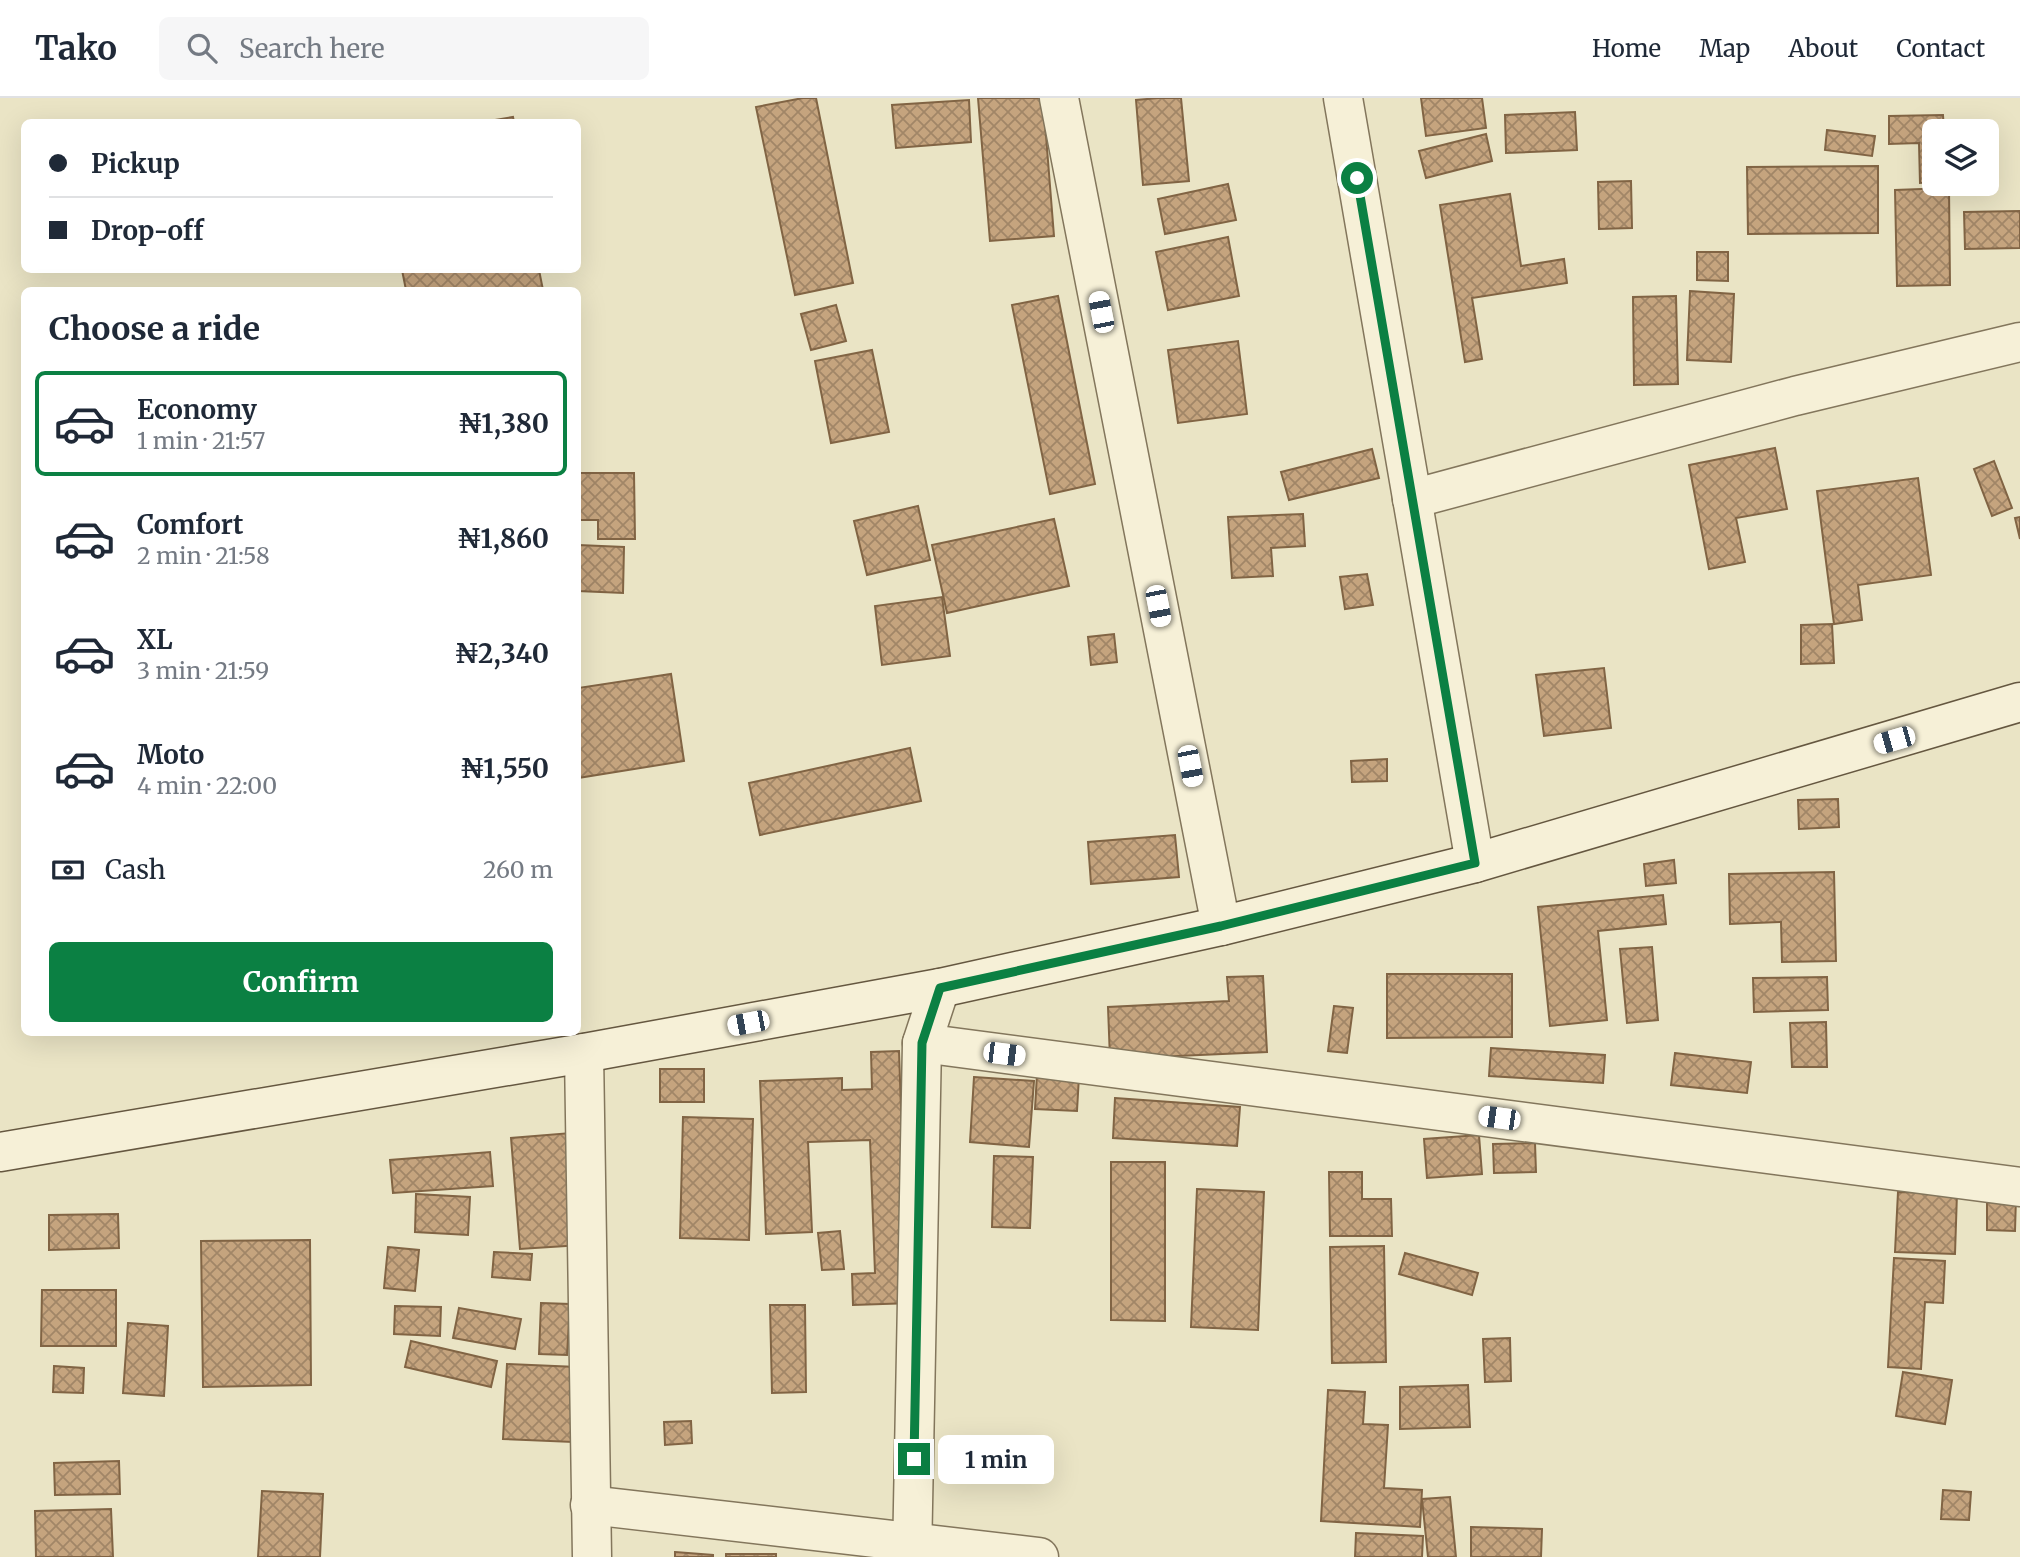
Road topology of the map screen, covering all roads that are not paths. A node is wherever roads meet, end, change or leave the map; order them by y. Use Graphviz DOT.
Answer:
graph roads {
  1 [pos="1059,98"];
  2 [pos="1343,98"];
  3 [pos="2020,342"];
  4 [pos="1412,499"];
  5 [pos="2020,702"];
  6 [pos="1475,863"];
  7 [pos="1221,926"];
  8 [pos="940,988"];
  9 [pos="922,1043"];
  10 [pos="584,1053"];
  11 [pos="0,1152"];
  12 [pos="2020,1187"];
  13 [pos="590,1505"];
  14 [pos="913,1550"];
  15 [pos="592,1557"];
  16 [pos="1039,1557"];
  1 -- 7 [label="street"];
  2 -- 4 [label="street"];
  3 -- 4 [label="street"];
  4 -- 6 [label="street"];
  5 -- 6 [label="street"];
  6 -- 7 [label="street"];
  7 -- 8 [label="street"];
  8 -- 9 [label="street"];
  8 -- 10 [label="street"];
  9 -- 12 [label="street"];
  9 -- 14 [label="street"];
  10 -- 11 [label="street"];
  10 -- 13 [label="street"];
  13 -- 14 [label="street"];
  13 -- 15 [label="street"];
  14 -- 16 [label="street"];
}
